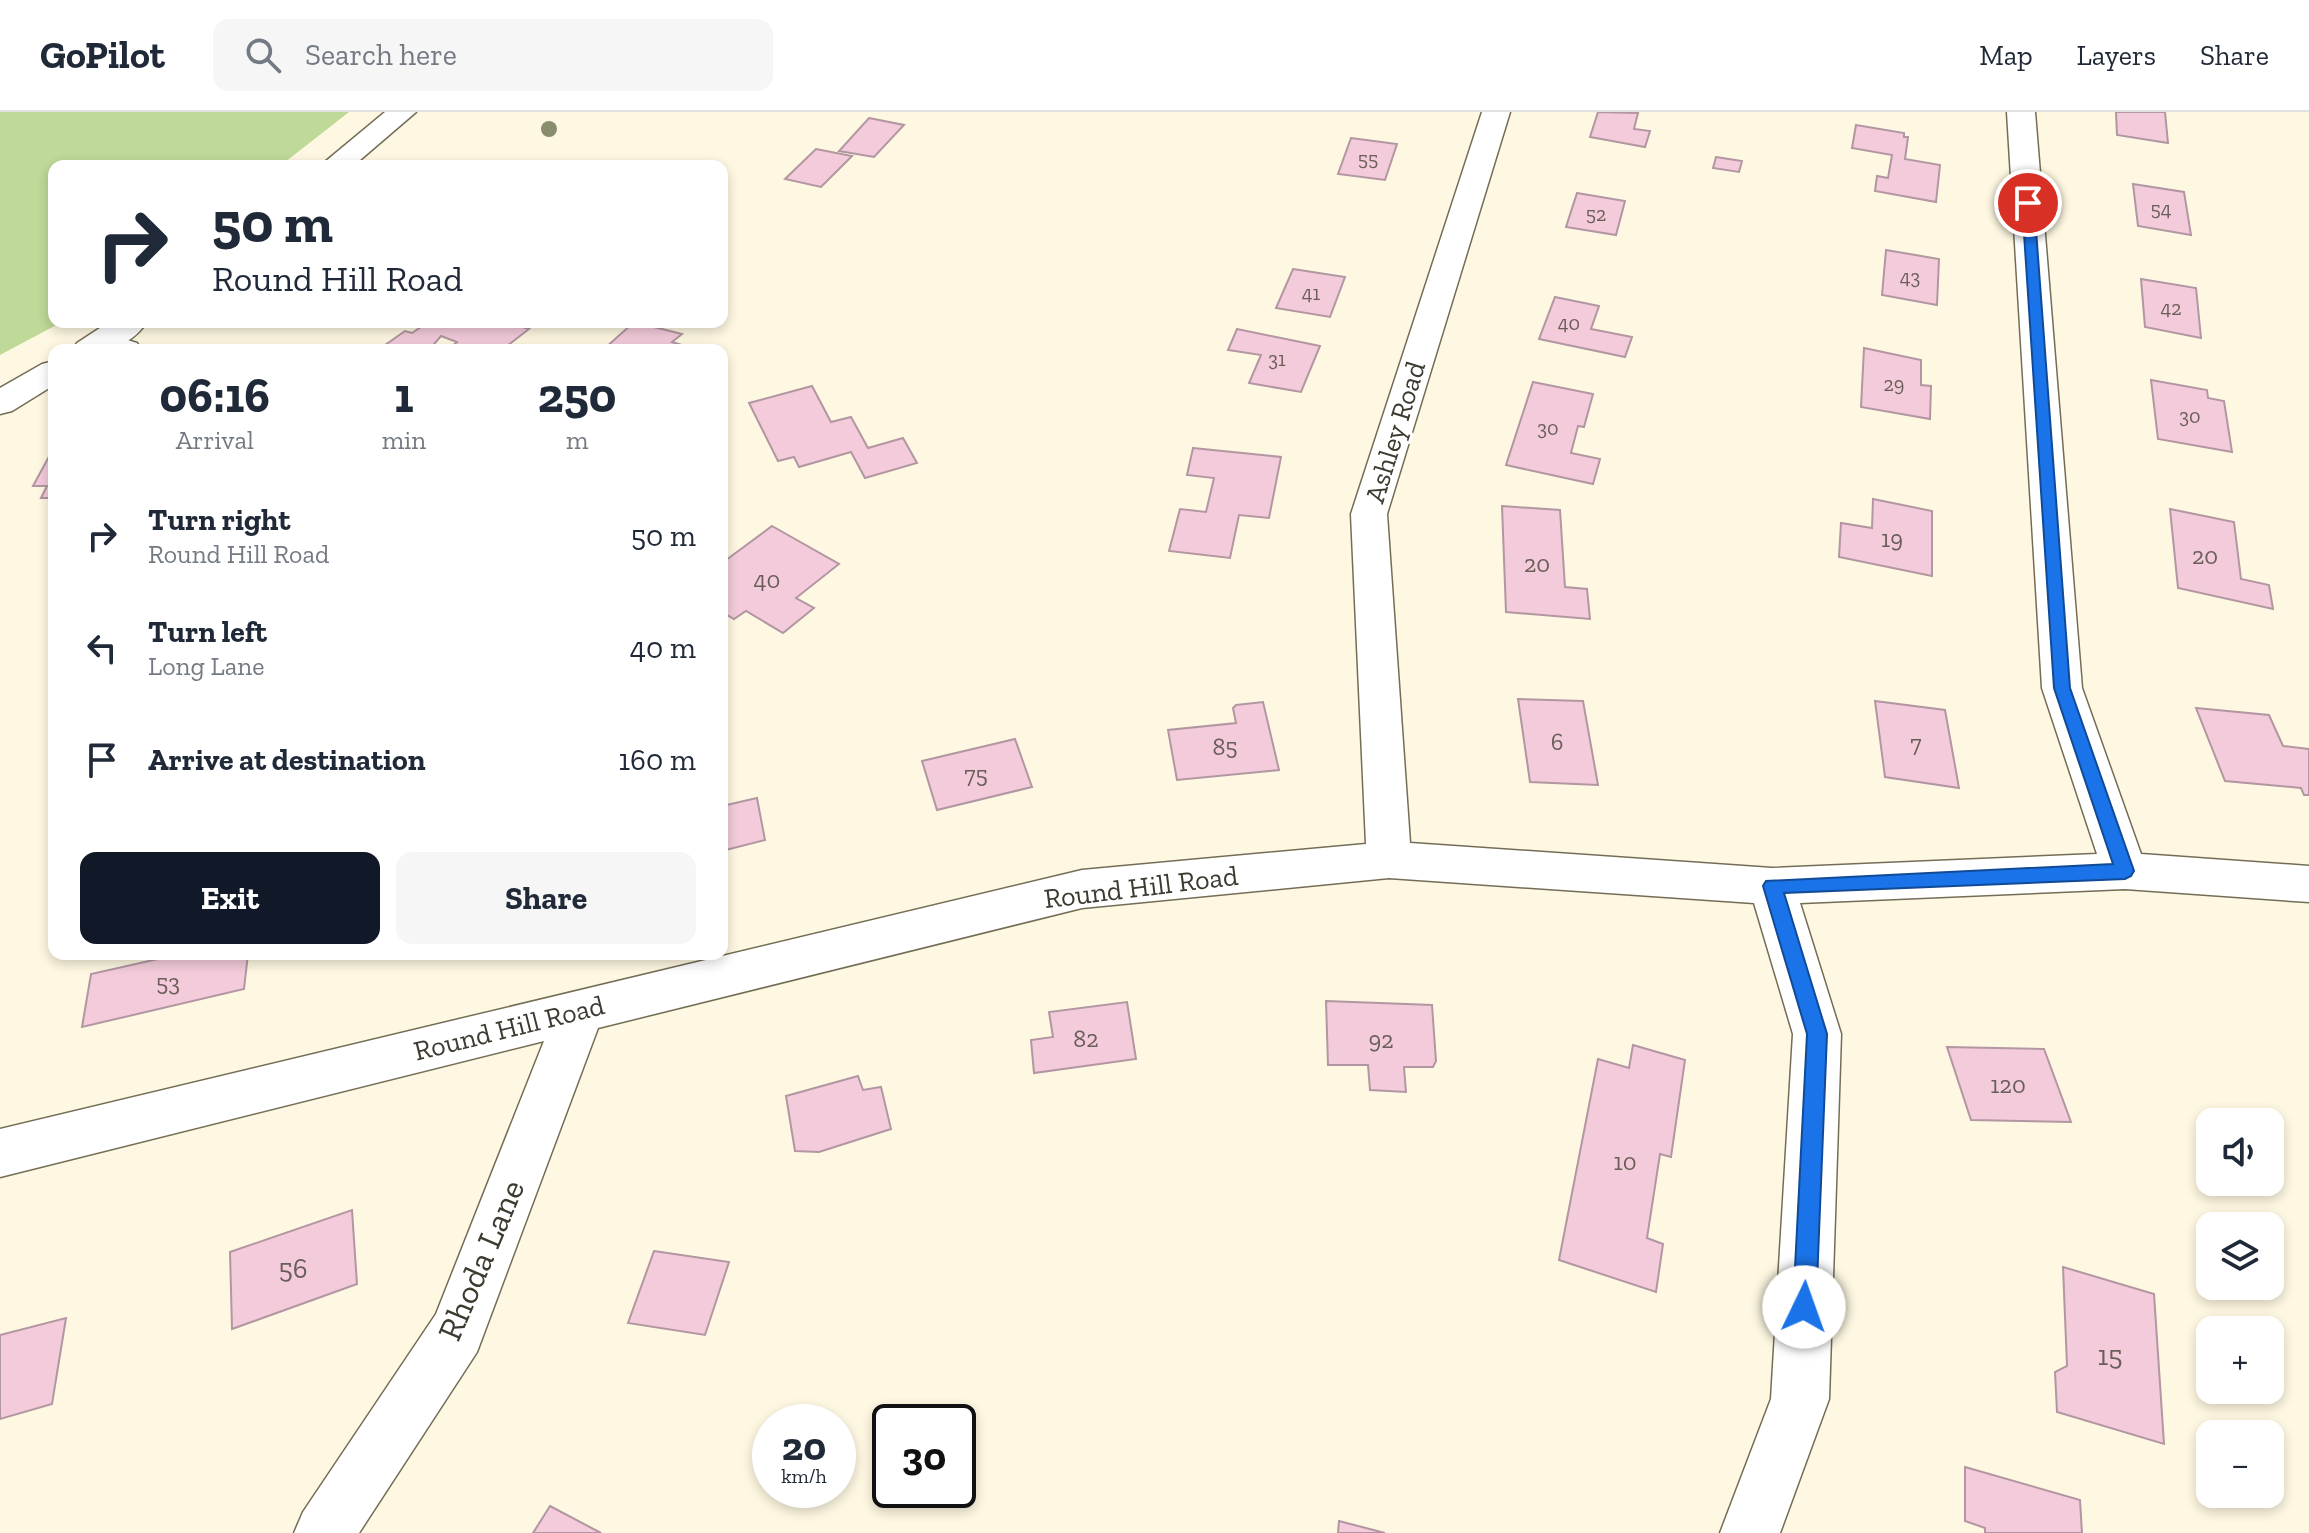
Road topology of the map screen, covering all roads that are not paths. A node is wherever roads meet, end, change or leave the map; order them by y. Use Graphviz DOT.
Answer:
graph roads {
  1 [pos="402,112"];
  2 [pos="1496,112"];
  3 [pos="2021,112"];
  4 [pos="342,160"];
  5 [pos="125,328"];
  6 [pos="109,344"];
  7 [pos="48,375"];
  8 [pos="0,403"];
  9 [pos="1389,860"];
  10 [pos="2125,871"];
  11 [pos="2309,884"];
  12 [pos="1772,886"];
  13 [pos="581,1010"];
  14 [pos="0,1153"];
  15 [pos="324,1533"];
  16 [pos="1750,1533"];
  1 -- 4 [label="street"];
  2 -- 9 [label="street, Ashley Road"];
  3 -- 10 [label="street"];
  5 -- 6 [label="street"];
  7 -- 8 [label="street"];
  9 -- 12 [label="street, Round Hill Road"];
  9 -- 13 [label="street, Round Hill Road"];
  10 -- 11 [label="street, Round Hill Road"];
  10 -- 12 [label="street, Round Hill Road"];
  12 -- 16 [label="street"];
  13 -- 14 [label="street, Round Hill Road"];
  13 -- 15 [label="street, Rhoda Lane"];
}
